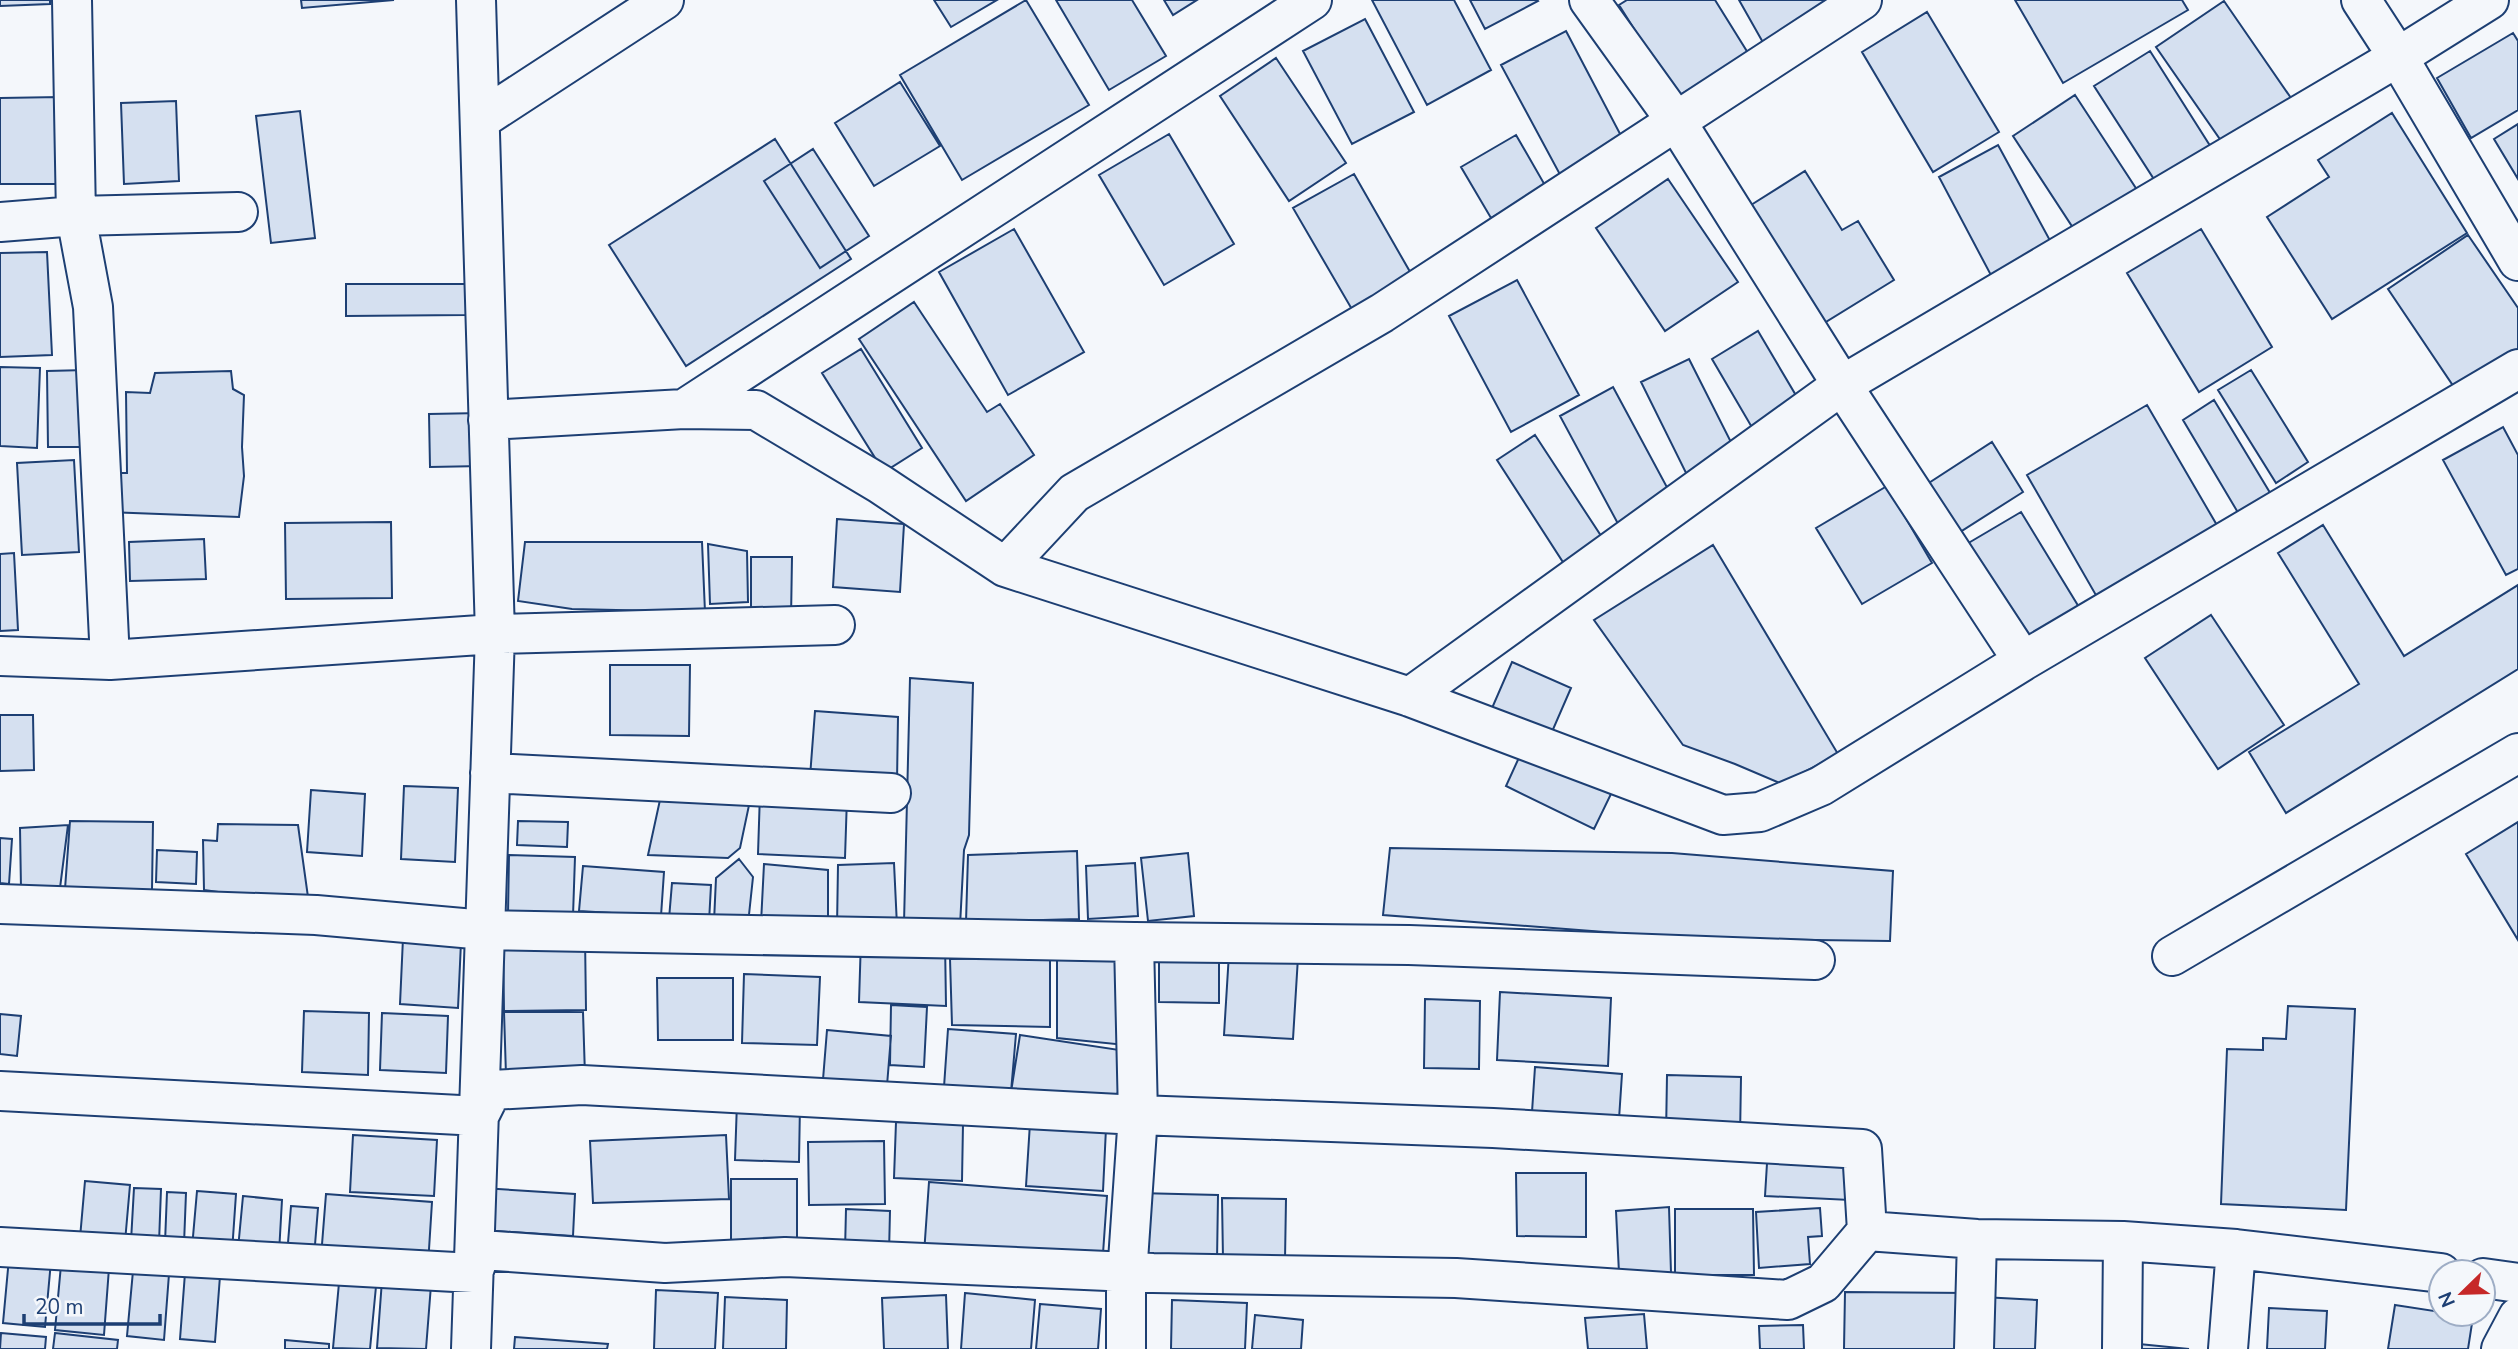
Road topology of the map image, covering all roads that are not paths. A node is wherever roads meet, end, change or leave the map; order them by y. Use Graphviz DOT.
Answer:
graph roads {
  1 [pos="72,0"];
  2 [pos="476,0"];
  3 [pos="664,0"];
  4 [pos="1312,0"];
  5 [pos="1589,0"];
  6 [pos="1862,0"];
  7 [pos="2361,0"];
  8 [pos="2489,0"];
  9 [pos="2398,57"];
  10 [pos="480,120"];
  11 [pos="1676,121"];
  12 [pos="238,212"];
  13 [pos="76,216"];
  14 [pos="0,222"];
  15 [pos="2518,261"];
  16 [pos="2518,369"];
  17 [pos="1842,385"];
  18 [pos="684,409"];
  19 [pos="488,419"];
  20 [pos="1005,567"];
  21 [pos="835,625"];
  22 [pos="495,635"];
  23 [pos="0,656"];
  24 [pos="110,660"];
  25 [pos="2023,661"];
  26 [pos="1410,696"];
  27 [pos="2518,753"];
  28 [pos="490,773"];
  29 [pos="891,793"];
  30 [pos="0,904"];
  31 [pos="485,930"];
  32 [pos="1135,942"];
  33 [pos="2172,956"];
  34 [pos="1815,960"];
  35 [pos="0,1091"];
  36 [pos="1138,1115"];
  37 [pos="479,1116"];
  38 [pos="1867,1231"];
  39 [pos="1977,1239"];
  40 [pos="2123,1241"];
  41 [pos="0,1247"];
  42 [pos="2236,1249"];
  43 [pos="2427,1271"];
  44 [pos="473,1273"];
  45 [pos="1128,1273"];
  46 [pos="2497,1280"];
  47 [pos="2518,1283"];
  48 [pos="2518,1317"];
  49 [pos="471,1349"];
  50 [pos="1126,1349"];
  51 [pos="1974,1349"];
  52 [pos="2122,1349"];
  53 [pos="2228,1349"];
  54 [pos="2501,1349"];
  1 -- 13 [label="street"];
  2 -- 10 [label="street"];
  3 -- 10 [label="street"];
  4 -- 18 [label="street"];
  5 -- 11 [label="street"];
  6 -- 11 [label="street"];
  7 -- 9 [label="street"];
  8 -- 9 [label="street"];
  9 -- 15 [label="street"];
  9 -- 17 [label="street"];
  10 -- 19 [label="street"];
  11 -- 17 [label="street"];
  11 -- 20 [label="street"];
  12 -- 13 [label="street"];
  13 -- 14 [label="street"];
  13 -- 24 [label="street"];
  16 -- 25 [label="street"];
  17 -- 25 [label="street"];
  17 -- 26 [label="street"];
  18 -- 19 [label="street"];
  18 -- 20 [label="street"];
  19 -- 22 [label="street"];
  20 -- 26 [label="street"];
  21 -- 22 [label="street"];
  22 -- 24 [label="street"];
  22 -- 28 [label="street"];
  23 -- 24 [label="street"];
  25 -- 26 [label="street"];
  27 -- 33 [label="street"];
  28 -- 29 [label="street"];
  28 -- 31 [label="street"];
  30 -- 31 [label="street"];
  31 -- 32 [label="street"];
  31 -- 37 [label="street"];
  32 -- 34 [label="street"];
  32 -- 36 [label="street"];
  35 -- 37 [label="street"];
  36 -- 37 [label="street"];
  36 -- 38 [label="street"];
  36 -- 45 [label="street"];
  37 -- 44 [label="street"];
  38 -- 39 [label="street"];
  38 -- 45 [label="street"];
  39 -- 40 [label="street"];
  39 -- 51 [label="street"];
  40 -- 42 [label="street"];
  40 -- 52 [label="street"];
  41 -- 44 [label="street"];
  42 -- 43 [label="street"];
  42 -- 53 [label="street"];
  44 -- 45 [label="street"];
  44 -- 49 [label="street"];
  45 -- 50 [label="street"];
  46 -- 47 [label="street"];
  48 -- 54 [label="street"];
}
